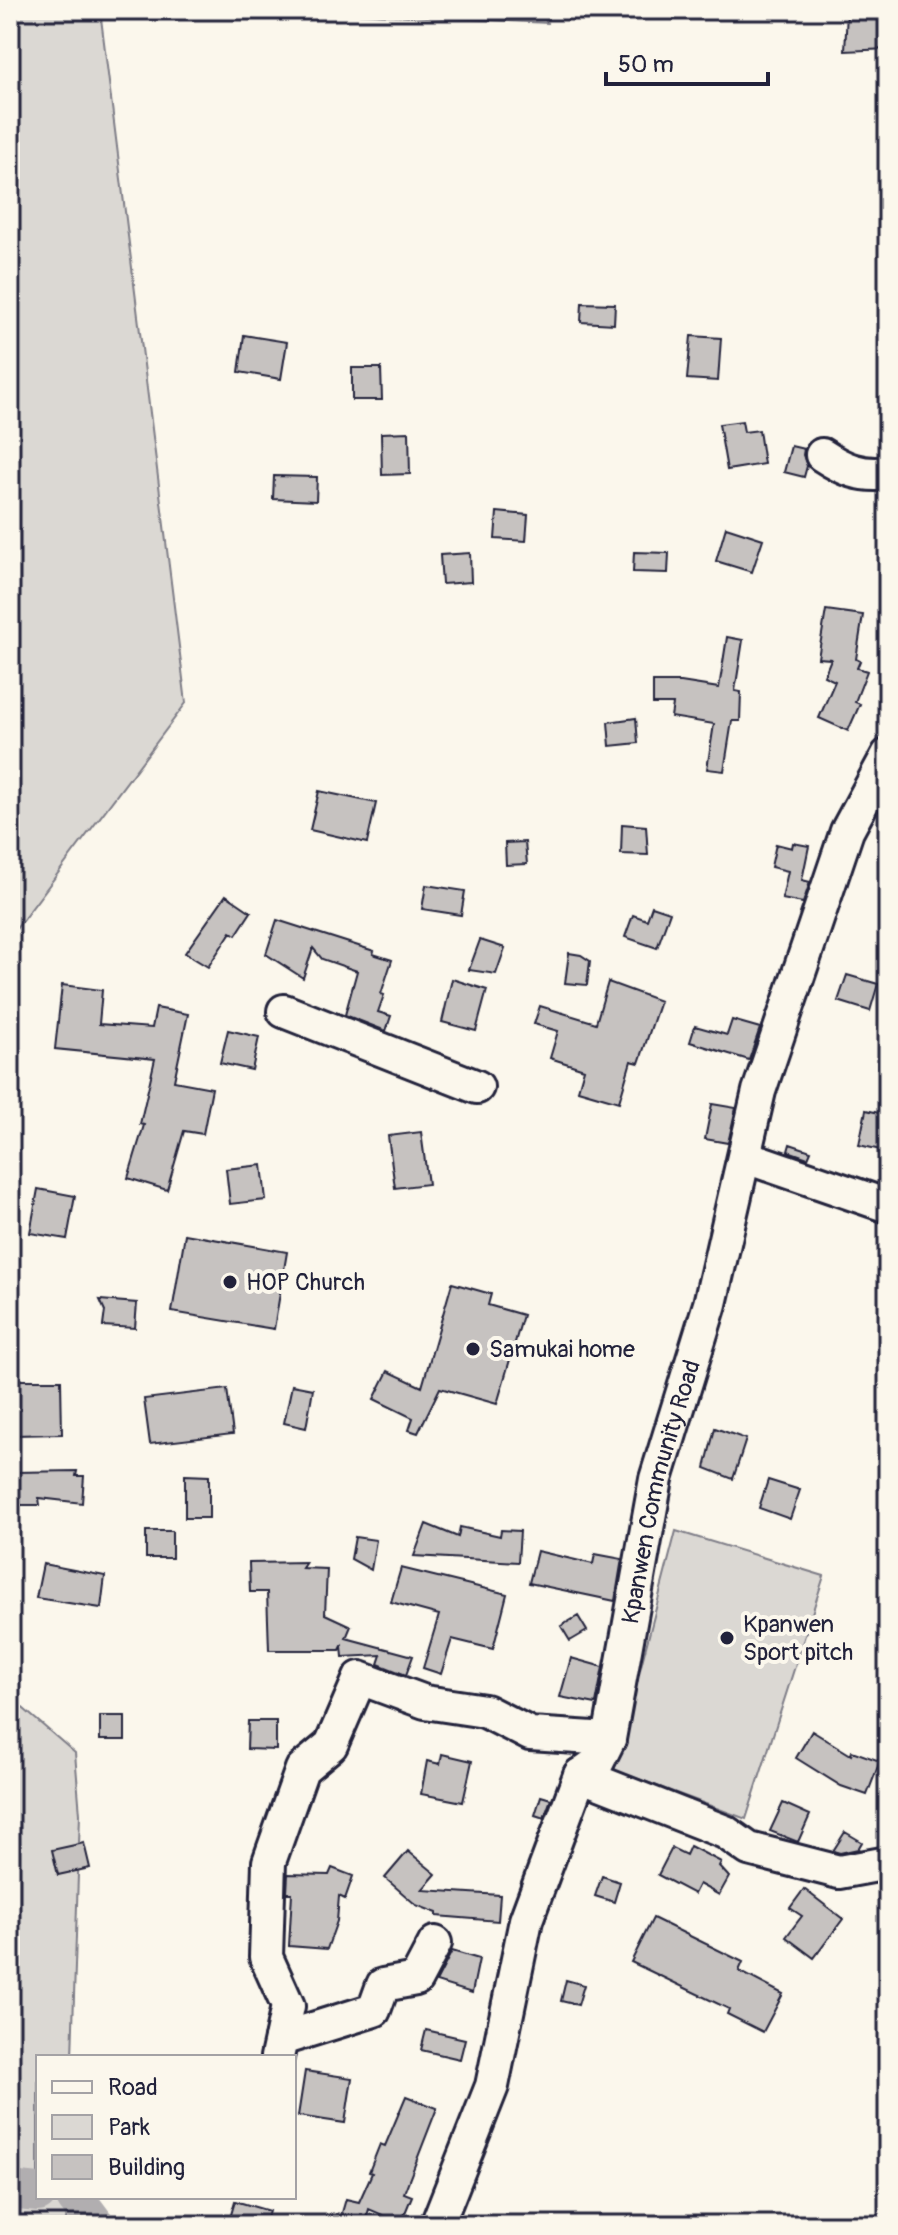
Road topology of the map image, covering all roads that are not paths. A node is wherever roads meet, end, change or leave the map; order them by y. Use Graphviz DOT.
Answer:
graph roads {
  1 [pos="822,455"];
  2 [pos="888,473"];
  3 [pos="888,755"];
  4 [pos="284,1011"];
  5 [pos="477,1087"];
  6 [pos="746,1157"];
  7 [pos="888,1206"];
  8 [pos="609,1739"];
  9 [pos="580,1775"];
  10 [pos="888,1863"];
  11 [pos="435,1943"];
  12 [pos="279,2048"];
  13 [pos="437,2225"];
  1 -- 2 [label="street"];
  3 -- 6 [label="street, Kpanwen Community Road"];
  4 -- 5 [label="street"];
  6 -- 7 [label="street"];
  6 -- 8 [label="street, Kpanwen Community Road"];
  8 -- 9 [label="street, Kpanwen Community Road"];
  8 -- 12 [label="street"];
  9 -- 10 [label="street"];
  9 -- 13 [label="street, Kpanwen Community Road"];
  11 -- 12 [label="street"];
}
